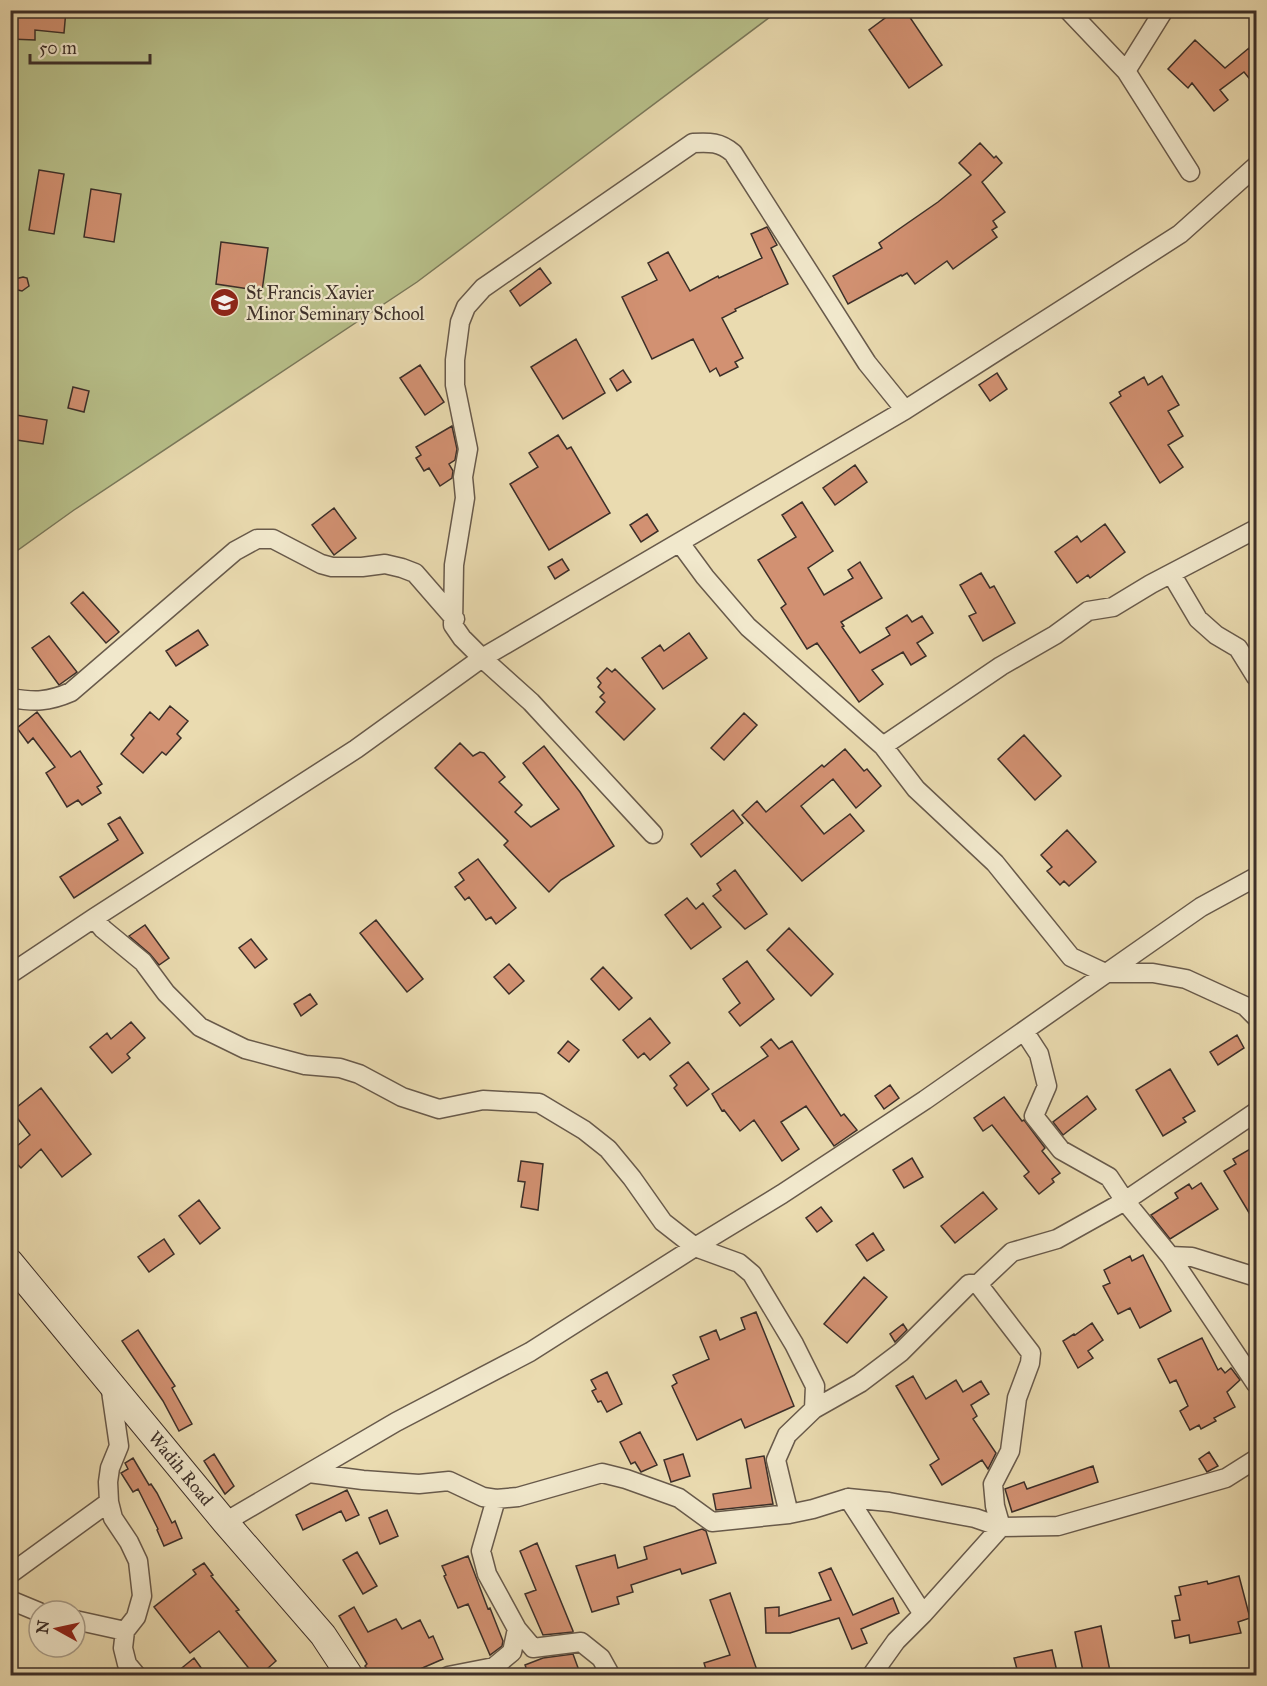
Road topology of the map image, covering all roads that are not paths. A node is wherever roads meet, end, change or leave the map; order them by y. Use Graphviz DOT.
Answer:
graph roads {
  1 [pos="1068,10"];
  2 [pos="1164,10"];
  3 [pos="1126,71"];
  4 [pos="1257,166"];
  5 [pos="1190,172"];
  6 [pos="905,410"];
  7 [pos="1257,529"];
  8 [pos="680,543"];
  9 [pos="1172,575"];
  10 [pos="454,619"];
  11 [pos="482,658"];
  12 [pos="1257,676"];
  13 [pos="10,698"];
  14 [pos="883,746"];
  15 [pos="653,834"];
  16 [pos="1257,877"];
  17 [pos="94,918"];
  18 [pos="1105,973"];
  19 [pos="10,974"];
  20 [pos="1257,1017"];
  21 [pos="1024,1031"];
  22 [pos="1257,1112"];
  23 [pos="1125,1201"];
  24 [pos="694,1247"];
  25 [pos="1170,1256"];
  26 [pos="10,1262"];
  27 [pos="1257,1276"];
  28 [pos="978,1284"];
  29 [pos="109,1380"];
  30 [pos="1257,1384"];
  31 [pos="814,1409"];
  32 [pos="1257,1458"];
  33 [pos="309,1473"];
  34 [pos="848,1498"];
  35 [pos="496,1499"];
  36 [pos="109,1502"];
  37 [pos="789,1514"];
  38 [pos="225,1522"];
  39 [pos="1001,1527"];
  40 [pos="10,1575"];
  41 [pos="10,1600"];
  42 [pos="27,1607"];
  43 [pos="923,1614"];
  44 [pos="87,1623"];
  45 [pos="517,1629"];
  46 [pos="125,1631"];
  47 [pos="137,1676"];
  48 [pos="350,1676"];
  49 [pos="448,1676"];
  50 [pos="610,1676"];
  51 [pos="871,1676"];
  1 -- 3 [label="street"];
  2 -- 3 [label="street"];
  3 -- 5 [label="street"];
  4 -- 6 [label="street"];
  6 -- 8 [label="street"];
  6 -- 10 [label="street"];
  7 -- 9 [label="street"];
  8 -- 11 [label="street"];
  8 -- 14 [label="street"];
  9 -- 12 [label="street"];
  9 -- 14 [label="street"];
  10 -- 11 [label="street"];
  10 -- 13 [label="street"];
  11 -- 15 [label="street"];
  11 -- 17 [label="street"];
  14 -- 18 [label="street"];
  16 -- 18 [label="street"];
  17 -- 19 [label="street"];
  17 -- 24 [label="street"];
  18 -- 20 [label="street"];
  18 -- 21 [label="street"];
  21 -- 23 [label="street"];
  21 -- 24 [label="street"];
  22 -- 23 [label="street"];
  23 -- 25 [label="street"];
  23 -- 28 [label="street"];
  24 -- 31 [label="street"];
  24 -- 33 [label="street"];
  25 -- 27 [label="street"];
  25 -- 30 [label="street"];
  26 -- 29 [label="street, Wadih Road"];
  28 -- 31 [label="street"];
  28 -- 39 [label="street"];
  29 -- 36 [label="street"];
  29 -- 38 [label="street, Wadih Road"];
  31 -- 37 [label="street"];
  32 -- 39 [label="street"];
  33 -- 35 [label="street"];
  33 -- 38 [label="street"];
  34 -- 37 [label="street"];
  34 -- 39 [label="street"];
  34 -- 43 [label="street"];
  35 -- 37 [label="street"];
  35 -- 45 [label="street"];
  36 -- 40 [label="street"];
  36 -- 46 [label="street"];
  38 -- 48 [label="street, Wadih Road"];
  39 -- 43 [label="street"];
  41 -- 42 [label="street"];
  43 -- 51 [label="street"];
  44 -- 46 [label="street"];
  45 -- 49 [label="street"];
  45 -- 50 [label="street"];
  46 -- 47 [label="street"];
}
